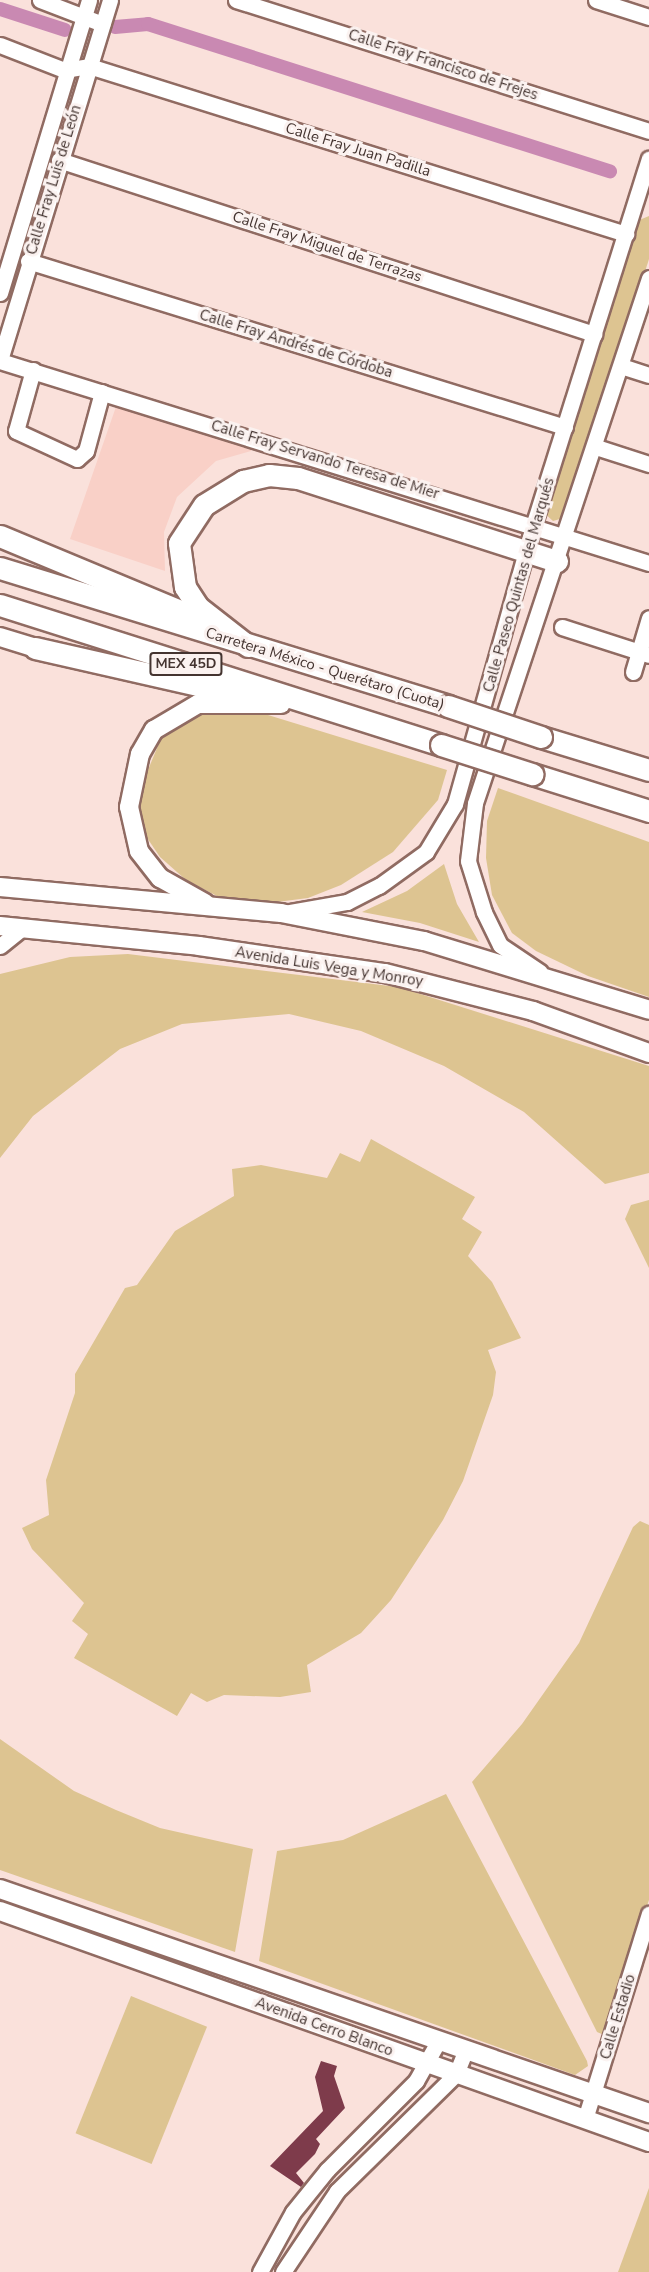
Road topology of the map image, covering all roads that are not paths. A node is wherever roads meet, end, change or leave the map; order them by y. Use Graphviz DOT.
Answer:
graph roads {
  1 [pos="40,0"];
  2 [pos="88,0"];
  3 [pos="110,0"];
  4 [pos="236,0"];
  5 [pos="596,0"];
  6 [pos="83,16"];
  7 [pos="649,17"];
  8 [pos="103,24"];
  9 [pos="0,45"];
  10 [pos="89,66"];
  11 [pos="64,70"];
  12 [pos="649,131"];
  13 [pos="649,159"];
  14 [pos="59,160"];
  15 [pos="644,195"];
  16 [pos="626,234"];
  17 [pos="28,261"];
  18 [pos="649,280"];
  19 [pos="1,287"];
  20 [pos="594,334"];
  21 [pos="0,360"];
  22 [pos="621,366"];
  23 [pos="33,370"];
  24 [pos="649,375"];
  25 [pos="102,392"];
  26 [pos="565,427"];
  27 [pos="596,447"];
  28 [pos="649,464"];
  29 [pos="534,523"];
  30 [pos="566,534"];
  31 [pos="0,536"];
  32 [pos="527,550"];
  33 [pos="557,561"];
  34 [pos="649,563"];
  35 [pos="0,568"];
  36 [pos="0,605"];
  37 [pos="649,618"];
  38 [pos="562,627"];
  39 [pos="0,637"];
  40 [pos="241,644"];
  41 [pos="35,648"];
  42 [pos="643,654"];
  43 [pos="633,672"];
  44 [pos="281,704"];
  45 [pos="371,723"];
  46 [pos="649,771"];
  47 [pos="604,797"];
  48 [pos="649,811"];
  49 [pos="649,822"];
  50 [pos="0,887"];
  51 [pos="215,908"];
  52 [pos="281,913"];
  53 [pos="0,926"];
  54 [pos="22,928"];
  55 [pos="0,946"];
  56 [pos="561,983"];
  57 [pos="649,1010"];
  58 [pos="649,1053"];
  59 [pos="0,1889"];
  60 [pos="0,1911"];
  61 [pos="649,1914"];
  62 [pos="439,2040"];
  63 [pos="466,2049"];
  64 [pos="429,2064"];
  65 [pos="456,2074"];
  66 [pos="595,2094"];
  67 [pos="649,2113"];
  68 [pos="585,2120"];
  69 [pos="649,2142"];
  70 [pos="260,2272"];
  71 [pos="283,2272"];
  1 -- 6 [label="street"];
  2 -- 6 [label="street, Calle Fray Luis de León"];
  3 -- 8 [label="street, Calle Fray Luis de León"];
  4 -- 12 [label="street, Calle Fray Francisco de Frejes"];
  5 -- 7 [label="street"];
  6 -- 8 [label="street"];
  6 -- 11 [label="street, Calle Fray Luis de León"];
  8 -- 10 [label="street, Calle Fray Luis de León"];
  9 -- 11 [label="street"];
  10 -- 11 [label="street"];
  10 -- 14 [label="street, Calle Fray Luis de León"];
  10 -- 16 [label="street, Calle Fray Juan Padilla"];
  11 -- 19 [label="street, Calle Fray Luis de León"];
  13 -- 15 [label="street, Calle Paseo Quintas del Marqués"];
  14 -- 17 [label="street, Calle Fray Luis de León"];
  14 -- 20 [label="street, Calle Fray Miguel de Terrazas"];
  15 -- 16 [label="street, Calle Paseo Quintas del Marqués"];
  16 -- 20 [label="street, Calle Paseo Quintas del Marqués"];
  17 -- 21 [label="street, Calle Fray Luis de León"];
  17 -- 26 [label="street, Calle Fray Andrés de Córdoba"];
  18 -- 22 [label="street, Calle Paseo Quintas del Marqués"];
  20 -- 26 [label="street, Calle Paseo Quintas del Marqués"];
  21 -- 23 [label="street, Calle Fray Servando Teresa de Mier"];
  22 -- 24 [label="street"];
  22 -- 27 [label="street, Calle Paseo Quintas del Marqués"];
  23 -- 25 [label="street, Calle Fray Servando Teresa de Mier"];
  23 -- 25 [label="street"];
  25 -- 29 [label="street, Calle Fray Servando Teresa de Mier"];
  26 -- 29 [label="street, Calle Paseo Quintas del Marqués"];
  27 -- 28 [label="street"];
  27 -- 30 [label="street, Calle Paseo Quintas del Marqués"];
  29 -- 30 [label="street, Calle Fray Servando Teresa de Mier"];
  29 -- 32 [label="street, Calle Paseo Quintas del Marqués"];
  30 -- 33 [label="street, Calle Paseo Quintas del Marqués"];
  30 -- 34 [label="street, Calle Fray Servando Teresa de Mier"];
  31 -- 40 [label="highway"];
  32 -- 33 [label="highway"];
  32 -- 40 [label="highway"];
  32 -- 52 [label="street, Calle Paseo Quintas del Marqués"];
  33 -- 56 [label="street, Calle Paseo Quintas del Marqués"];
  35 -- 40 [label="highway, Carretera México - Querétaro (Cuota) / MEX 45D"];
  36 -- 45 [label="highway, MEX 45D"];
  37 -- 42 [label="street"];
  38 -- 42 [label="street"];
  39 -- 41 [label="main road"];
  40 -- 46 [label="highway, Carretera México - Querétaro (Cuota) / MEX 45D, bridge"];
  41 -- 44 [label="highway"];
  42 -- 43 [label="street"];
  44 -- 45 [label="highway"];
  44 -- 51 [label="main road"];
  45 -- 47 [label="highway, MEX 45D, bridge"];
  47 -- 48 [label="highway"];
  47 -- 49 [label="highway"];
  50 -- 51 [label="main road"];
  51 -- 52 [label="main road"];
  52 -- 56 [label="main road"];
  53 -- 54 [label="main road, Avenida Luis Vega y Monroy"];
  54 -- 55 [label="street"];
  54 -- 58 [label="main road, Avenida Luis Vega y Monroy"];
  56 -- 57 [label="main road"];
  59 -- 62 [label="main road, Avenida Cerro Blanco"];
  60 -- 64 [label="main road, Avenida Cerro Blanco"];
  61 -- 66 [label="street, Calle Estadio"];
  62 -- 63 [label="main road, Avenida Cerro Blanco"];
  62 -- 64 [label="street"];
  63 -- 65 [label="street"];
  63 -- 66 [label="main road, Avenida Cerro Blanco"];
  64 -- 65 [label="main road, Avenida Cerro Blanco"];
  64 -- 70 [label="street"];
  65 -- 68 [label="main road, Avenida Cerro Blanco"];
  65 -- 71 [label="street"];
  66 -- 67 [label="main road, Avenida Cerro Blanco"];
  66 -- 68 [label="street, Calle Estadio"];
  68 -- 69 [label="main road, Avenida Cerro Blanco"];
}
